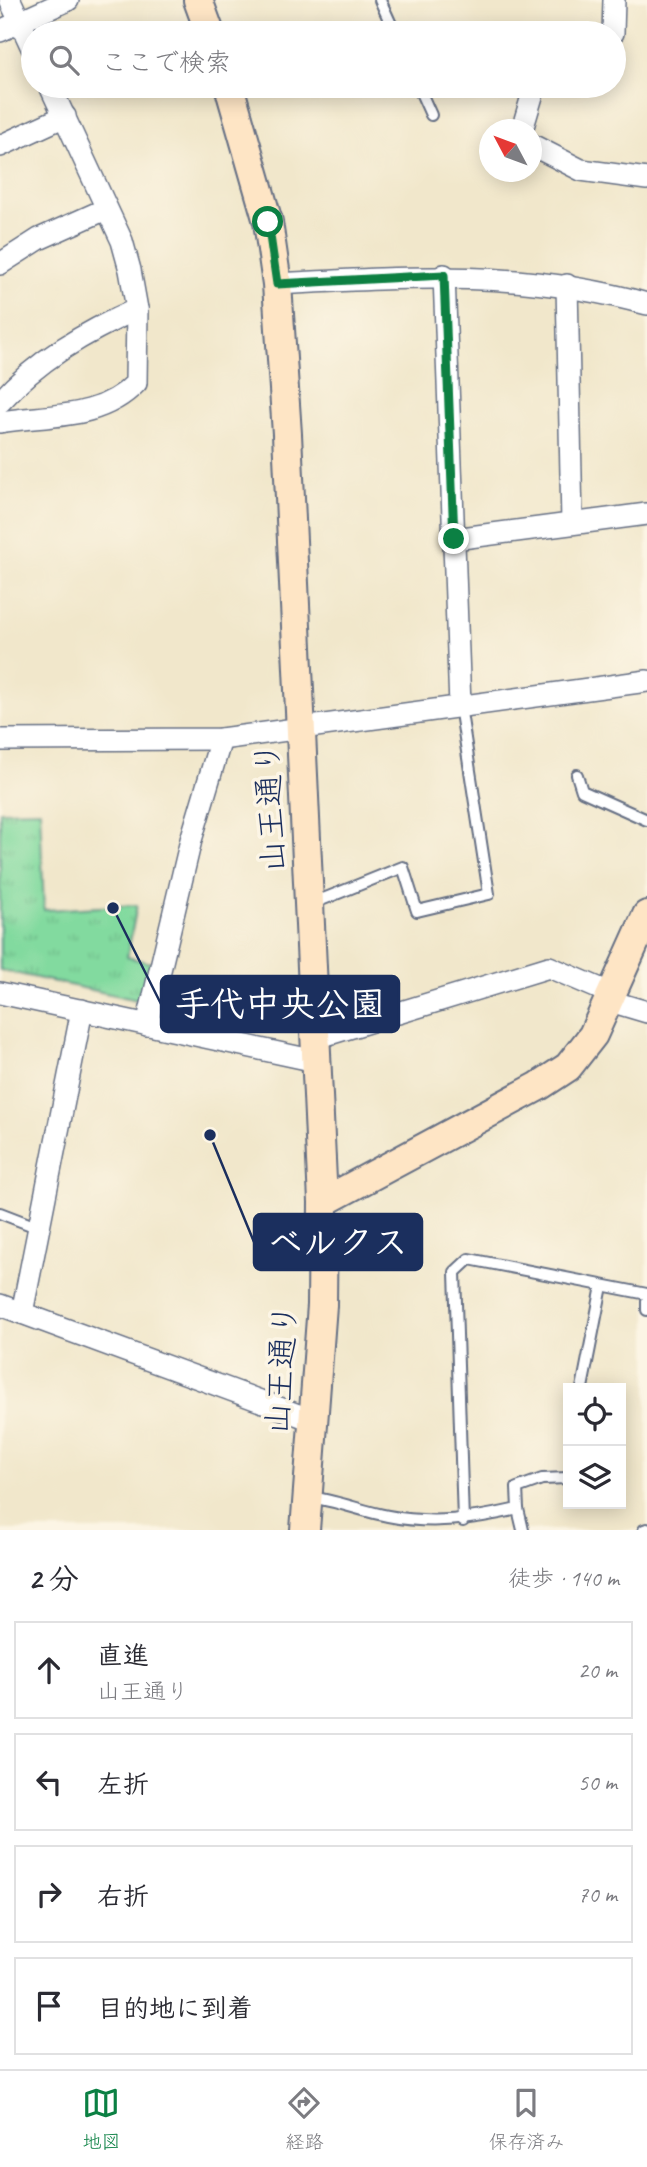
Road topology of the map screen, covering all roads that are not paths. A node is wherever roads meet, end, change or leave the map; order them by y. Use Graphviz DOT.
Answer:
graph roads {
  1 [pos="10,0"];
  2 [pos="68,0"];
  3 [pos="198,0"];
  4 [pos="380,0"];
  5 [pos="614,0"];
  6 [pos="20,21"];
  7 [pos="206,21"];
  8 [pos="390,21"];
  9 [pos="613,21"];
  10 [pos="0,31"];
  11 [pos="56,98"];
  12 [pos="232,98"];
  13 [pos="423,98"];
  14 [pos="531,98"];
  15 [pos="430,115"];
  16 [pos="65,116"];
  17 [pos="525,119"];
  18 [pos="0,145"];
  19 [pos="542,150"];
  20 [pos="647,179"];
  21 [pos="106,209"];
  22 [pos="0,264"];
  23 [pos="444,275"];
  24 [pos="277,284"];
  25 [pos="567,285"];
  26 [pos="647,304"];
  27 [pos="137,309"];
  28 [pos="0,402"];
  29 [pos="0,422"];
  30 [pos="647,514"];
  31 [pos="572,523"];
  32 [pos="454,539"];
  33 [pos="644,677"];
  34 [pos="460,706"];
  35 [pos="301,727"];
  36 [pos="221,739"];
  37 [pos="0,740"];
  38 [pos="577,775"];
  39 [pos="647,820"];
  40 [pos="310,905"];
  41 [pos="647,915"];
  42 [pos="0,993"];
  43 [pos="611,998"];
  44 [pos="82,1010"];
  45 [pos="647,1012"];
  46 [pos="147,1025"];
  47 [pos="316,1050"];
  48 [pos="323,1202"];
  49 [pos="0,1213"];
  50 [pos="39,1228"];
  51 [pos="602,1286"];
  52 [pos="647,1294"];
  53 [pos="647,1301"];
  54 [pos="0,1305"];
  55 [pos="647,1310"];
  56 [pos="22,1313"];
  57 [pos="583,1383"];
  58 [pos="312,1420"];
  59 [pos="563,1478"];
  60 [pos="307,1497"];
  61 [pos="518,1509"];
  62 [pos="463,1521"];
  63 [pos="305,1530"];
  64 [pos="523,1530"];
  1 -- 6 [label="street"];
  2 -- 6 [label="street"];
  3 -- 7 [label="street"];
  4 -- 8 [label="lane"];
  5 -- 9 [label="street"];
  6 -- 10 [label="street"];
  11 -- 16 [label="street"];
  12 -- 24 [label="street, 山王通り"];
  13 -- 15 [label="lane"];
  14 -- 17 [label="street"];
  16 -- 18 [label="street"];
  16 -- 21 [label="street"];
  19 -- 20 [label="street"];
  21 -- 22 [label="street"];
  21 -- 27 [label="street"];
  23 -- 24 [label="street"];
  23 -- 25 [label="street"];
  23 -- 32 [label="street"];
  24 -- 35 [label="street, 山王通り"];
  25 -- 26 [label="street"];
  25 -- 31 [label="street"];
  27 -- 28 [label="street"];
  27 -- 29 [label="street"];
  30 -- 31 [label="street"];
  31 -- 32 [label="street"];
  32 -- 34 [label="street"];
  33 -- 34 [label="street"];
  34 -- 35 [label="street"];
  34 -- 40 [label="lane"];
  35 -- 36 [label="street"];
  35 -- 40 [label="street, 山王通り"];
  36 -- 37 [label="street"];
  36 -- 46 [label="street"];
  38 -- 39 [label="lane"];
  40 -- 47 [label="street, 山王通り"];
  41 -- 43 [label="street"];
  42 -- 44 [label="street"];
  43 -- 45 [label="street"];
  43 -- 47 [label="street"];
  43 -- 48 [label="street"];
  44 -- 46 [label="street"];
  44 -- 50 [label="street"];
  46 -- 47 [label="street"];
  47 -- 48 [label="street, 山王通り"];
  48 -- 58 [label="street, 山王通り"];
  49 -- 50 [label="lane"];
  50 -- 56 [label="street"];
  51 -- 52 [label="lane"];
  51 -- 57 [label="lane"];
  51 -- 62 [label="lane"];
  53 -- 55 [label="lane"];
  54 -- 56 [label="street"];
  56 -- 58 [label="street"];
  58 -- 60 [label="street, 山王通り"];
  59 -- 61 [label="lane"];
  60 -- 62 [label="lane"];
  60 -- 63 [label="street, 山王通り"];
  61 -- 62 [label="lane"];
  61 -- 64 [label="lane"];
}
